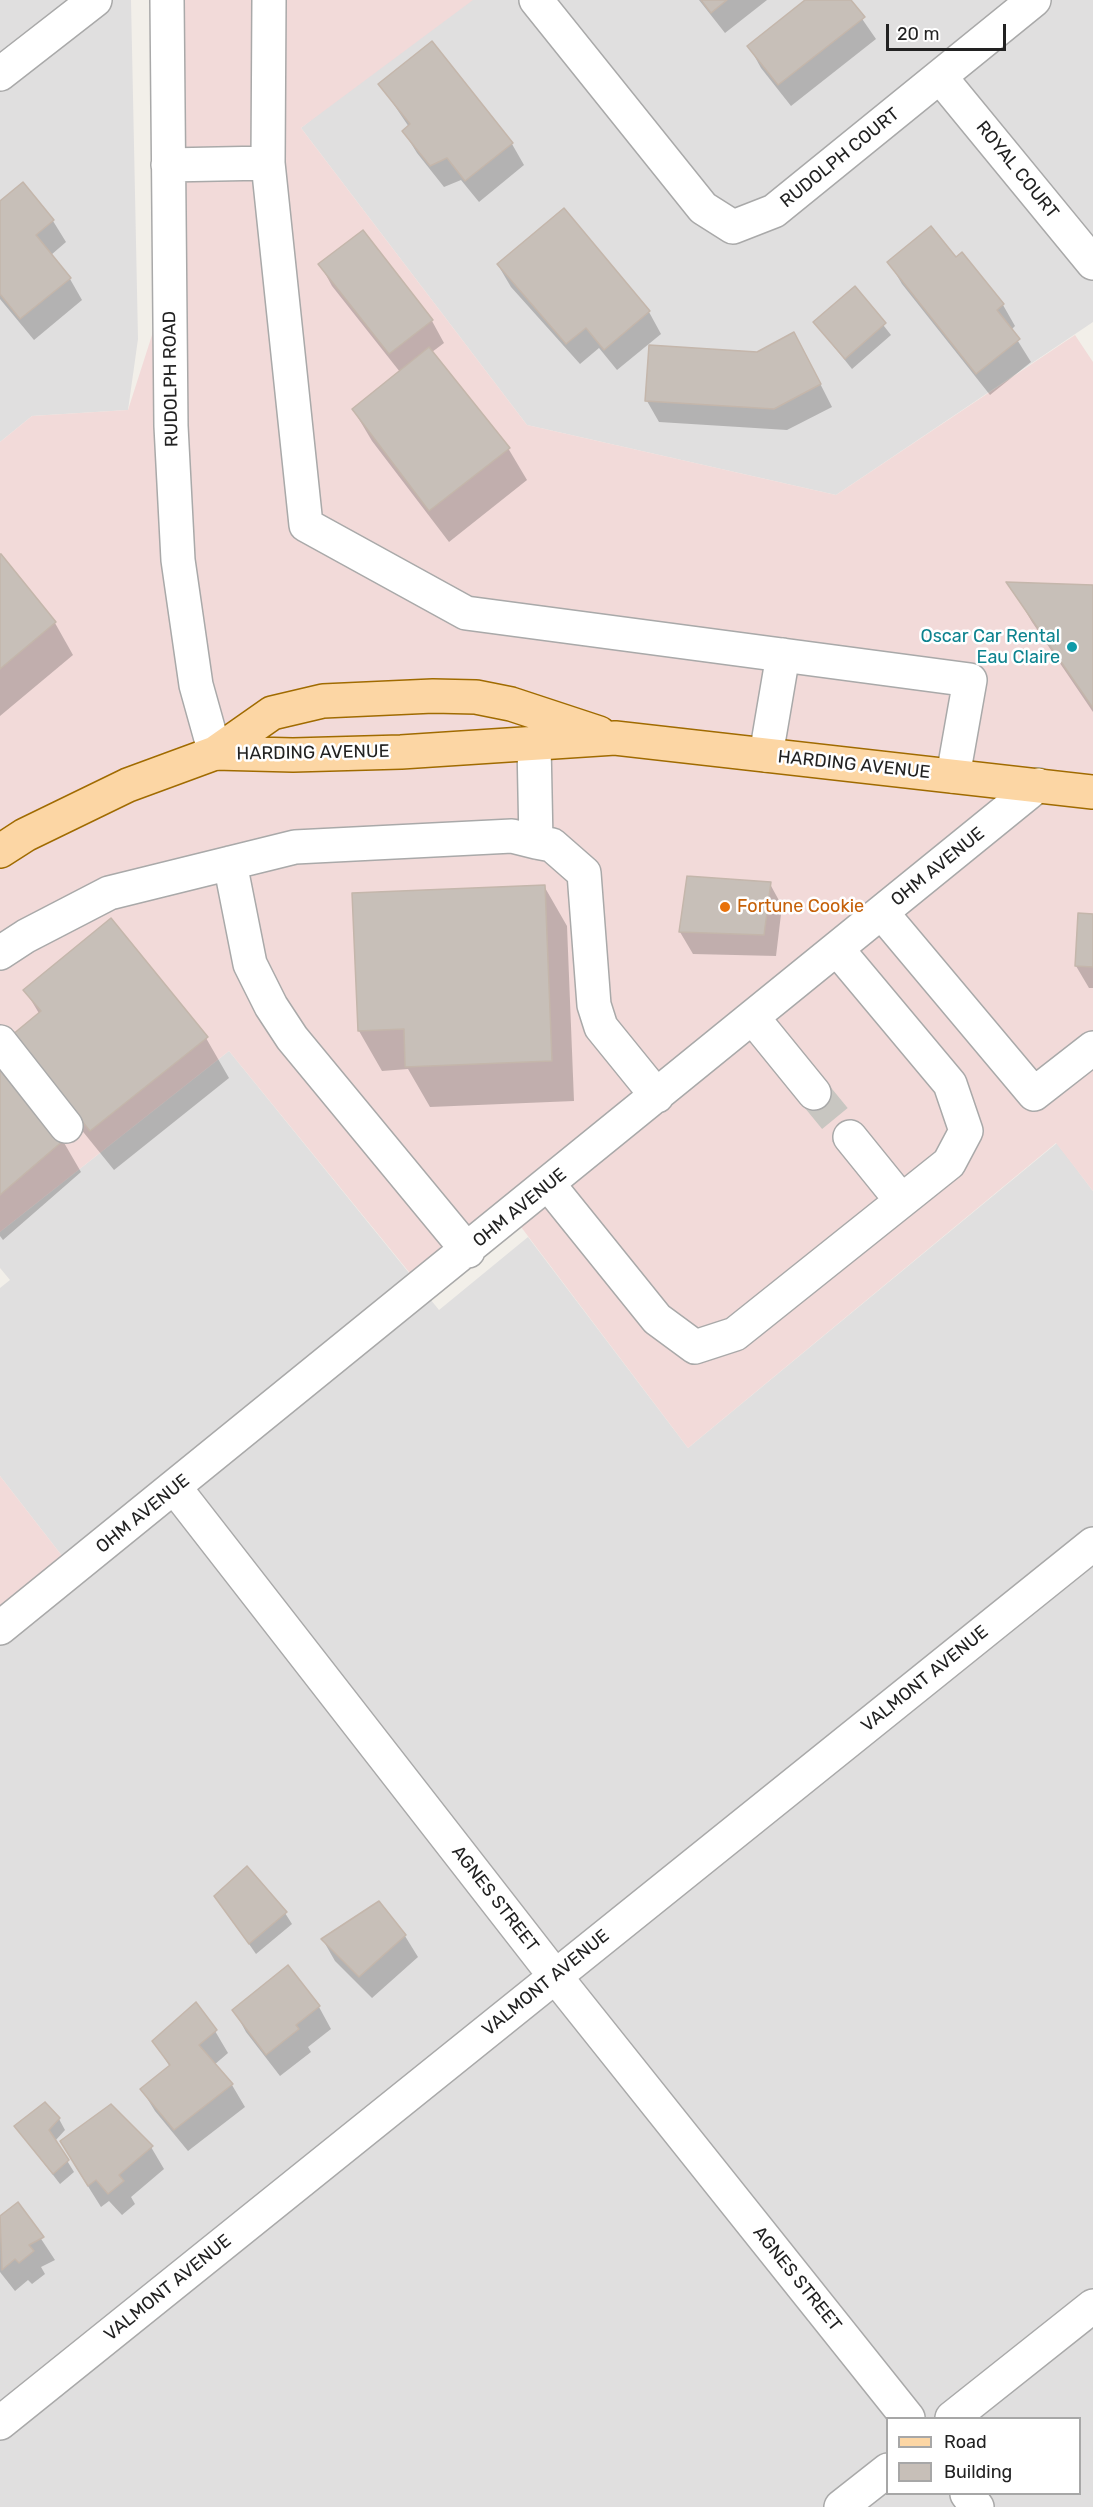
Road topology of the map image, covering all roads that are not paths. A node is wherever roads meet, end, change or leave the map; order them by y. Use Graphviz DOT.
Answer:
graph roads {
  1 [pos="95,0"];
  2 [pos="167,0"];
  3 [pos="269,0"];
  4 [pos="536,0"];
  5 [pos="1034,0"];
  6 [pos="0,74"];
  7 [pos="941,78"];
  8 [pos="268,163"];
  9 [pos="168,165"];
  10 [pos="1093,263"];
  11 [pos="783,655"];
  12 [pos="615,738"];
  13 [pos="534,744"];
  14 [pos="215,753"];
  15 [pos="766,755"];
  16 [pos="953,776"];
  17 [pos="1038,786"];
  18 [pos="1093,792"];
  19 [pos="536,842"];
  20 [pos="0,851"];
  21 [pos="230,863"];
  22 [pos="882,913"];
  23 [pos="837,949"];
  24 [pos="0,953"];
  25 [pos="753,1018"];
  26 [pos="0,1042"];
  27 [pos="1093,1048"];
  28 [pos="814,1093"];
  29 [pos="657,1096"];
  30 [pos="66,1126"];
  31 [pos="850,1137"];
  32 [pos="549,1185"];
  33 [pos="901,1200"];
  34 [pos="468,1251"];
  35 [pos="176,1488"];
  36 [pos="1093,1544"];
  37 [pos="0,1628"];
  38 [pos="555,1976"];
  39 [pos="1093,2306"];
  40 [pos="907,2417"];
  41 [pos="953,2417"];
  42 [pos="0,2423"];
  43 [pos="886,2472"];
  44 [pos="841,2507"];
  1 -- 6 [label="street"];
  2 -- 9 [label="street, RUDOLPH ROAD"];
  3 -- 8 [label="street"];
  4 -- 7 [label="street, RUDOLPH COURT"];
  5 -- 7 [label="street, RUDOLPH COURT"];
  7 -- 10 [label="street, ROYAL COURT"];
  8 -- 9 [label="street"];
  8 -- 11 [label="street"];
  9 -- 14 [label="street, RUDOLPH ROAD"];
  11 -- 15 [label="street"];
  11 -- 16 [label="street"];
  12 -- 13 [label="main road, HARDING AVENUE"];
  12 -- 14 [label="main road, HARDING AVENUE"];
  12 -- 15 [label="main road, HARDING AVENUE"];
  13 -- 14 [label="main road, HARDING AVENUE"];
  13 -- 19 [label="street"];
  14 -- 20 [label="main road"];
  15 -- 16 [label="main road, HARDING AVENUE"];
  16 -- 17 [label="main road, HARDING AVENUE"];
  17 -- 18 [label="main road, HARDING AVENUE"];
  17 -- 22 [label="street, OHM AVENUE"];
  19 -- 21 [label="street"];
  19 -- 29 [label="street"];
  21 -- 24 [label="street"];
  21 -- 34 [label="street"];
  22 -- 23 [label="street, OHM AVENUE"];
  22 -- 27 [label="street"];
  23 -- 25 [label="street, OHM AVENUE"];
  23 -- 33 [label="street"];
  25 -- 28 [label="street"];
  25 -- 29 [label="street, OHM AVENUE"];
  26 -- 30 [label="street"];
  29 -- 32 [label="street, OHM AVENUE"];
  31 -- 33 [label="street"];
  32 -- 33 [label="street"];
  32 -- 34 [label="street, OHM AVENUE"];
  34 -- 35 [label="street, OHM AVENUE"];
  35 -- 37 [label="street, OHM AVENUE"];
  35 -- 38 [label="street, AGNES STREET"];
  36 -- 38 [label="street, VALMONT AVENUE"];
  38 -- 40 [label="street, AGNES STREET"];
  38 -- 42 [label="street, VALMONT AVENUE"];
  39 -- 41 [label="street"];
  43 -- 44 [label="street"];
}
